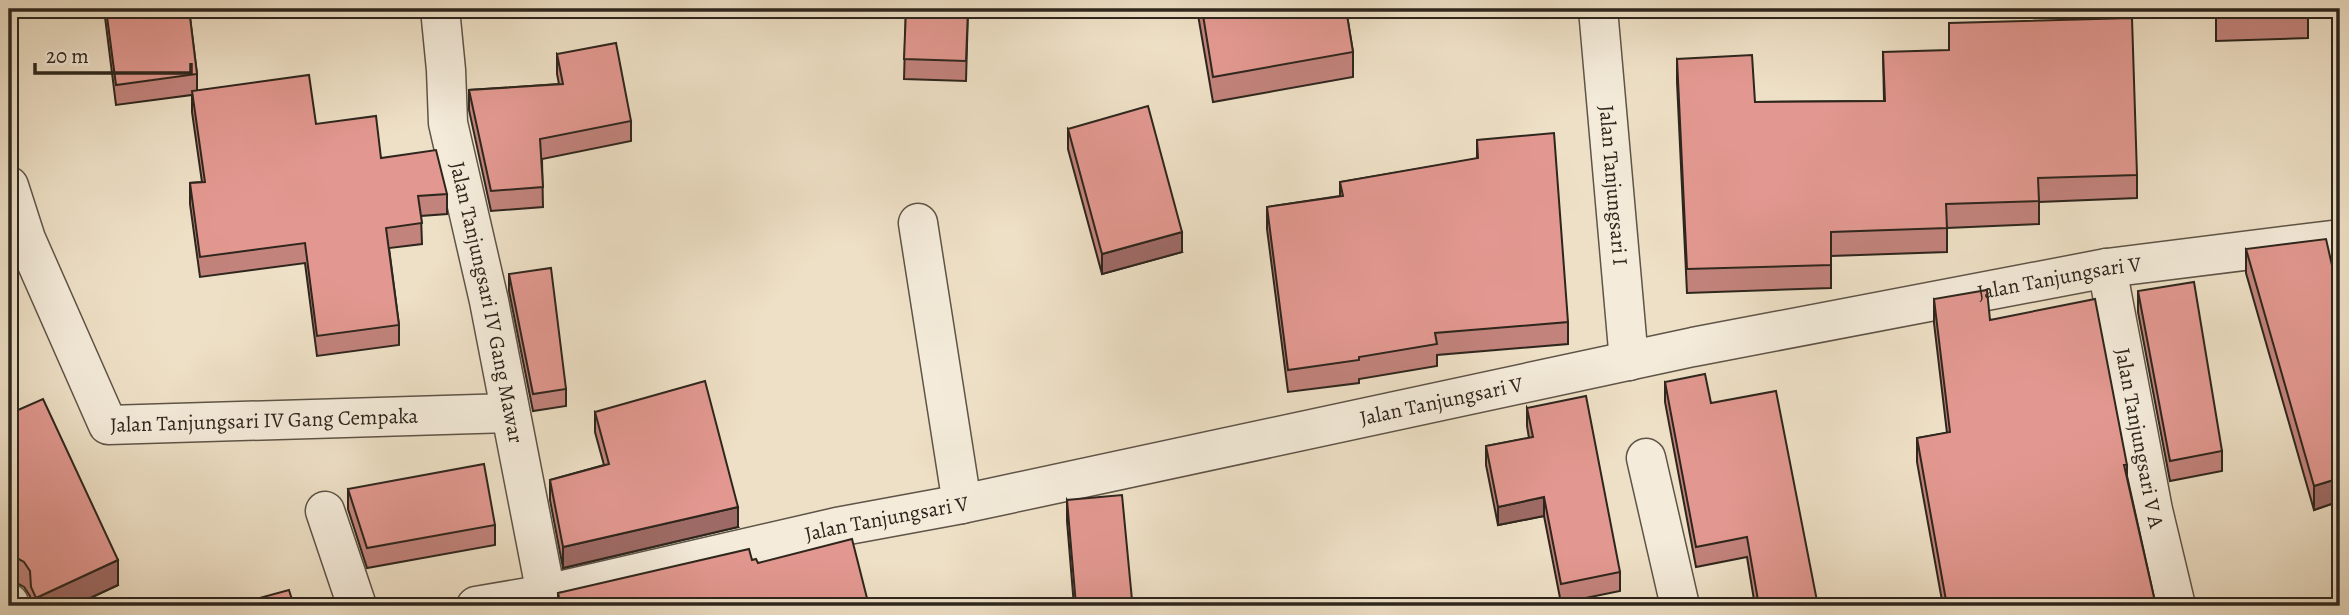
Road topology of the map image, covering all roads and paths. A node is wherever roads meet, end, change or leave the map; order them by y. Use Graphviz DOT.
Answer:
graph roads {
  1 [pos="440,9"];
  2 [pos="1598,9"];
  3 [pos="9,186"];
  4 [pos="918,223"];
  5 [pos="2340,239"];
  6 [pos="2107,268"];
  7 [pos="1629,361"];
  8 [pos="510,413"];
  9 [pos="1646,458"];
  10 [pos="962,503"];
  11 [pos="326,511"];
  12 [pos="547,594"];
  13 [pos="357,606"];
  14 [pos="477,606"];
  15 [pos="1680,606"];
  16 [pos="2176,606"];
  1 -- 8 [label="street, Jalan Tanjungsari IV Gang Mawar"];
  2 -- 7 [label="street, Jalan Tanjungsari I"];
  3 -- 8 [label="street, Jalan Tanjungsari IV Gang Cempaka"];
  4 -- 10 [label="street"];
  5 -- 6 [label="street, Jalan Tanjungsari V"];
  6 -- 7 [label="street, Jalan Tanjungsari V"];
  6 -- 16 [label="street, Jalan Tanjungsari V A"];
  7 -- 10 [label="street, Jalan Tanjungsari V"];
  8 -- 12 [label="street, Jalan Tanjungsari IV Gang Mawar"];
  9 -- 15 [label="street"];
  10 -- 12 [label="street, Jalan Tanjungsari V"];
  11 -- 13 [label="street"];
  12 -- 14 [label="street, Jalan Tanjungsari V"];
}
